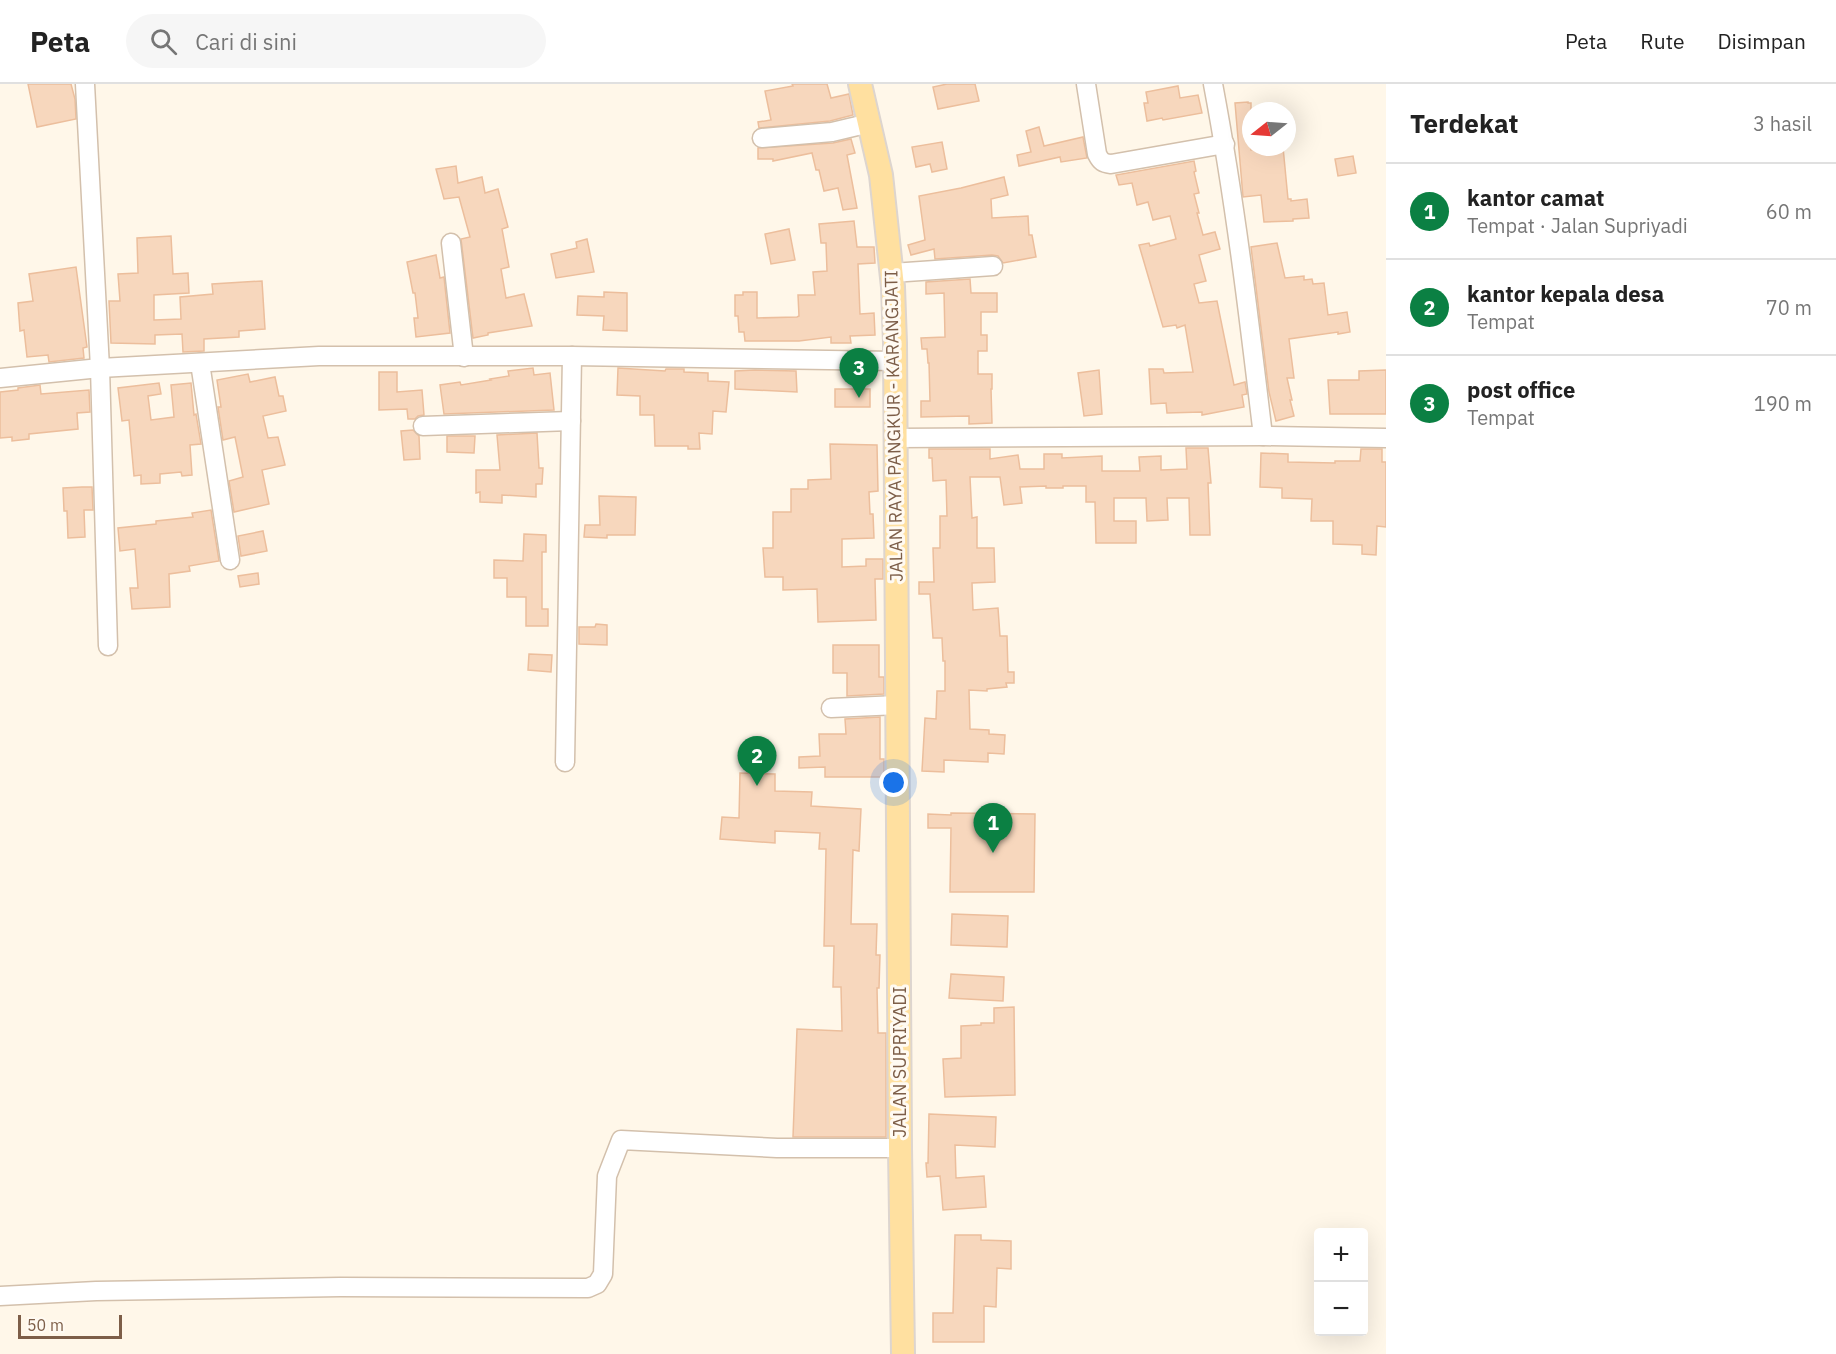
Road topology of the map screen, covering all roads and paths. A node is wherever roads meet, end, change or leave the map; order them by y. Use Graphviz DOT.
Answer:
graph roads {
  1 [pos="85,84"];
  2 [pos="860,84"];
  3 [pos="1086,84"];
  4 [pos="1213,84"];
  5 [pos="870,123"];
  6 [pos="762,138"];
  7 [pos="1225,144"];
  8 [pos="451,243"];
  9 [pos="993,267"];
  10 [pos="892,273"];
  11 [pos="572,356"];
  12 [pos="464,357"];
  13 [pos="895,361"];
  14 [pos="200,363"];
  15 [pos="100,368"];
  16 [pos="0,378"];
  17 [pos="571,421"];
  18 [pos="423,426"];
  19 [pos="1263,435"];
  20 [pos="897,438"];
  21 [pos="1386,438"];
  22 [pos="230,560"];
  23 [pos="108,646"];
  24 [pos="898,705"];
  25 [pos="831,708"];
  26 [pos="565,762"];
  27 [pos="898,770"];
  28 [pos="900,1148"];
  29 [pos="0,1296"];
  30 [pos="903,1354"];
  1 -- 15 [label="street"];
  2 -- 5 [label="main road, JALAN RAYA PANGKUR - KARANGJATI"];
  3 -- 7 [label="street"];
  4 -- 7 [label="street"];
  5 -- 6 [label="street"];
  5 -- 10 [label="main road, JALAN RAYA PANGKUR - KARANGJATI"];
  7 -- 19 [label="street"];
  8 -- 12 [label="street"];
  9 -- 10 [label="street"];
  10 -- 13 [label="main road, JALAN RAYA PANGKUR - KARANGJATI"];
  11 -- 12 [label="street"];
  11 -- 13 [label="street"];
  11 -- 17 [label="street"];
  12 -- 14 [label="street"];
  13 -- 20 [label="main road, JALAN RAYA PANGKUR - KARANGJATI"];
  14 -- 15 [label="street"];
  14 -- 22 [label="street"];
  15 -- 16 [label="street"];
  15 -- 23 [label="street"];
  17 -- 18 [label="street"];
  17 -- 26 [label="street"];
  19 -- 20 [label="street"];
  19 -- 21 [label="street"];
  20 -- 24 [label="main road, JALAN RAYA PANGKUR - KARANGJATI"];
  24 -- 25 [label="street"];
  24 -- 27 [label="main road, JALAN RAYA PANGKUR - KARANGJATI"];
  27 -- 28 [label="main road, JALAN SUPRIYADI"];
  28 -- 29 [label="street"];
  28 -- 30 [label="main road, JALAN SUPRIYADI"];
}
